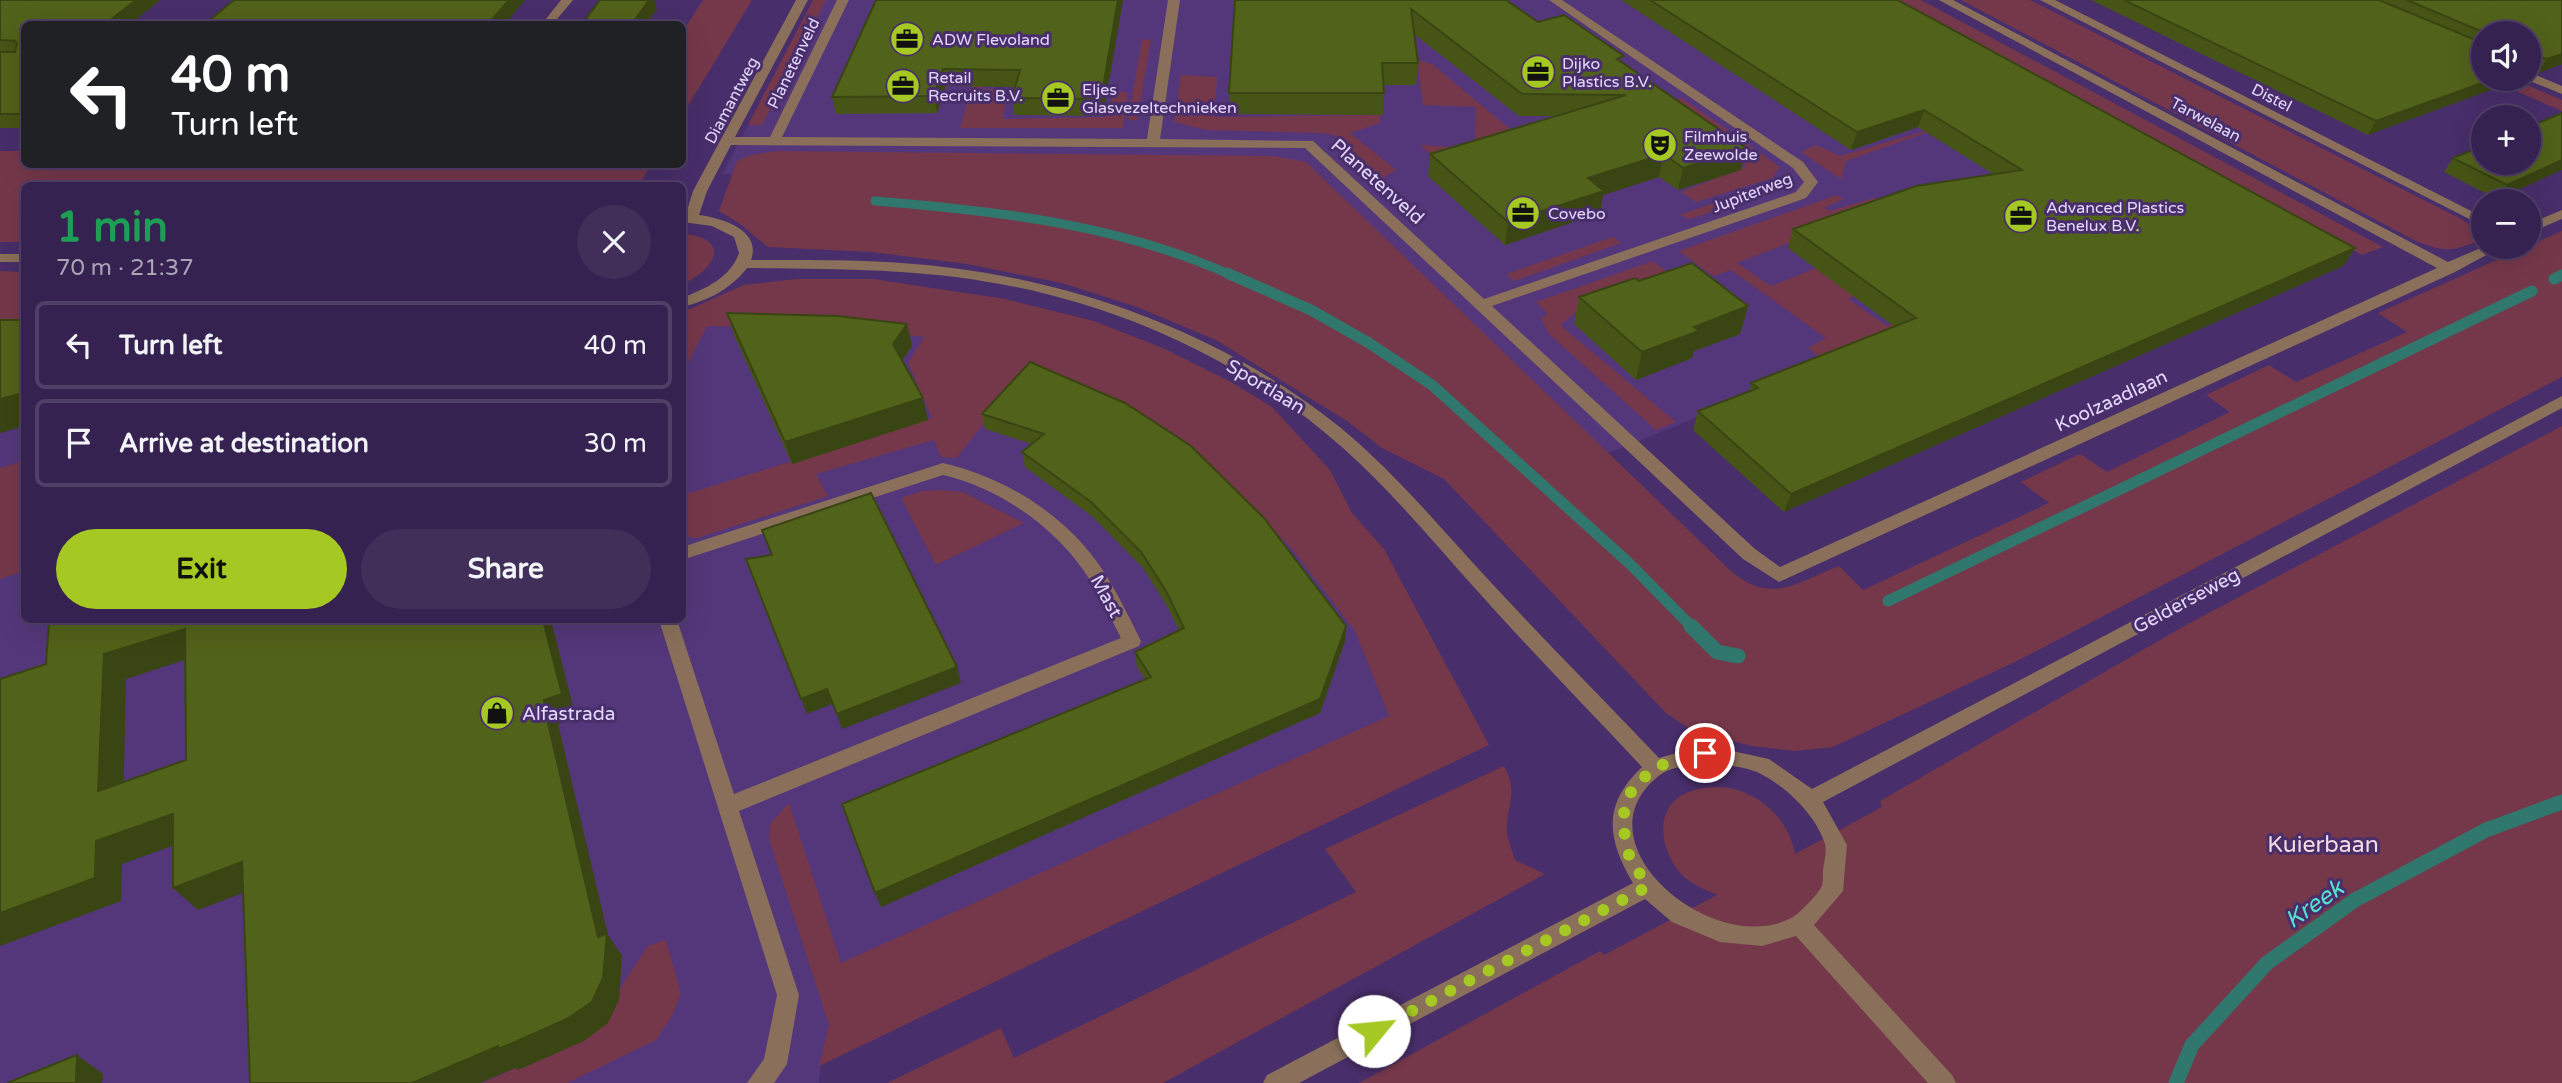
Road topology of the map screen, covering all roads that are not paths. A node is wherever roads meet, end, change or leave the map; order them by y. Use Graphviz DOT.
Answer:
graph roads {
  1 [pos="567,0"];
  2 [pos="802,0"];
  3 [pos="842,0"];
  4 [pos="1174,0"];
  5 [pos="1555,0"];
  6 [pos="1945,0"];
  7 [pos="2046,0"];
  8 [pos="550,21"];
  9 [pos="2541,81"];
  10 [pos="2562,90"];
  11 [pos="726,141"];
  12 [pos="774,141"];
  13 [pos="1153,143"];
  14 [pos="2562,214"];
  15 [pos="2471,216"];
  16 [pos="687,218"];
  17 [pos="2541,224"];
  18 [pos="0,258"];
  19 [pos="21,258"];
  20 [pos="2471,258"];
  21 [pos="743,264"];
  22 [pos="2450,269"];
  23 [pos="686,301"];
  24 [pos="1484,304"];
  25 [pos="2562,401"];
  26 [pos="686,553"];
  27 [pos="1749,554"];
  28 [pos="669,623"];
  29 [pos="1655,767"];
  30 [pos="1811,799"];
  31 [pos="728,806"];
  32 [pos="1647,887"];
  33 [pos="1800,925"];
  34 [pos="759,1083"];
  35 [pos="1275,1083"];
  36 [pos="1944,1083"];
  1 -- 8 [label="street"];
  2 -- 11 [label="street, Diamantweg"];
  3 -- 12 [label="street, Planetenveld"];
  4 -- 13 [label="street"];
  5 -- 24 [label="street, Jupiterweg"];
  6 -- 22 [label="street, Tarwelaan"];
  7 -- 15 [label="street, Distel"];
  9 -- 10 [label="street"];
  11 -- 12 [label="street, Planetenveld"];
  11 -- 16 [label="street, Diamantweg"];
  12 -- 13 [label="street, Planetenveld"];
  13 -- 24 [label="street, Planetenveld"];
  14 -- 17 [label="street"];
  16 -- 21 [label="street"];
  18 -- 19 [label="street"];
  20 -- 22 [label="street, Koolzaadlaan"];
  21 -- 23 [label="street"];
  21 -- 29 [label="street, Sportlaan"];
  22 -- 27 [label="street, Koolzaadlaan"];
  24 -- 27 [label="street, Planetenveld"];
  25 -- 30 [label="street, Gelderseweg"];
  26 -- 31 [label="street, Mast"];
  28 -- 31 [label="street"];
  29 -- 30 [label="street"];
  29 -- 32 [label="street"];
  30 -- 33 [label="street"];
  31 -- 34 [label="street"];
  32 -- 33 [label="street"];
  32 -- 35 [label="street"];
  33 -- 36 [label="street"];
}
